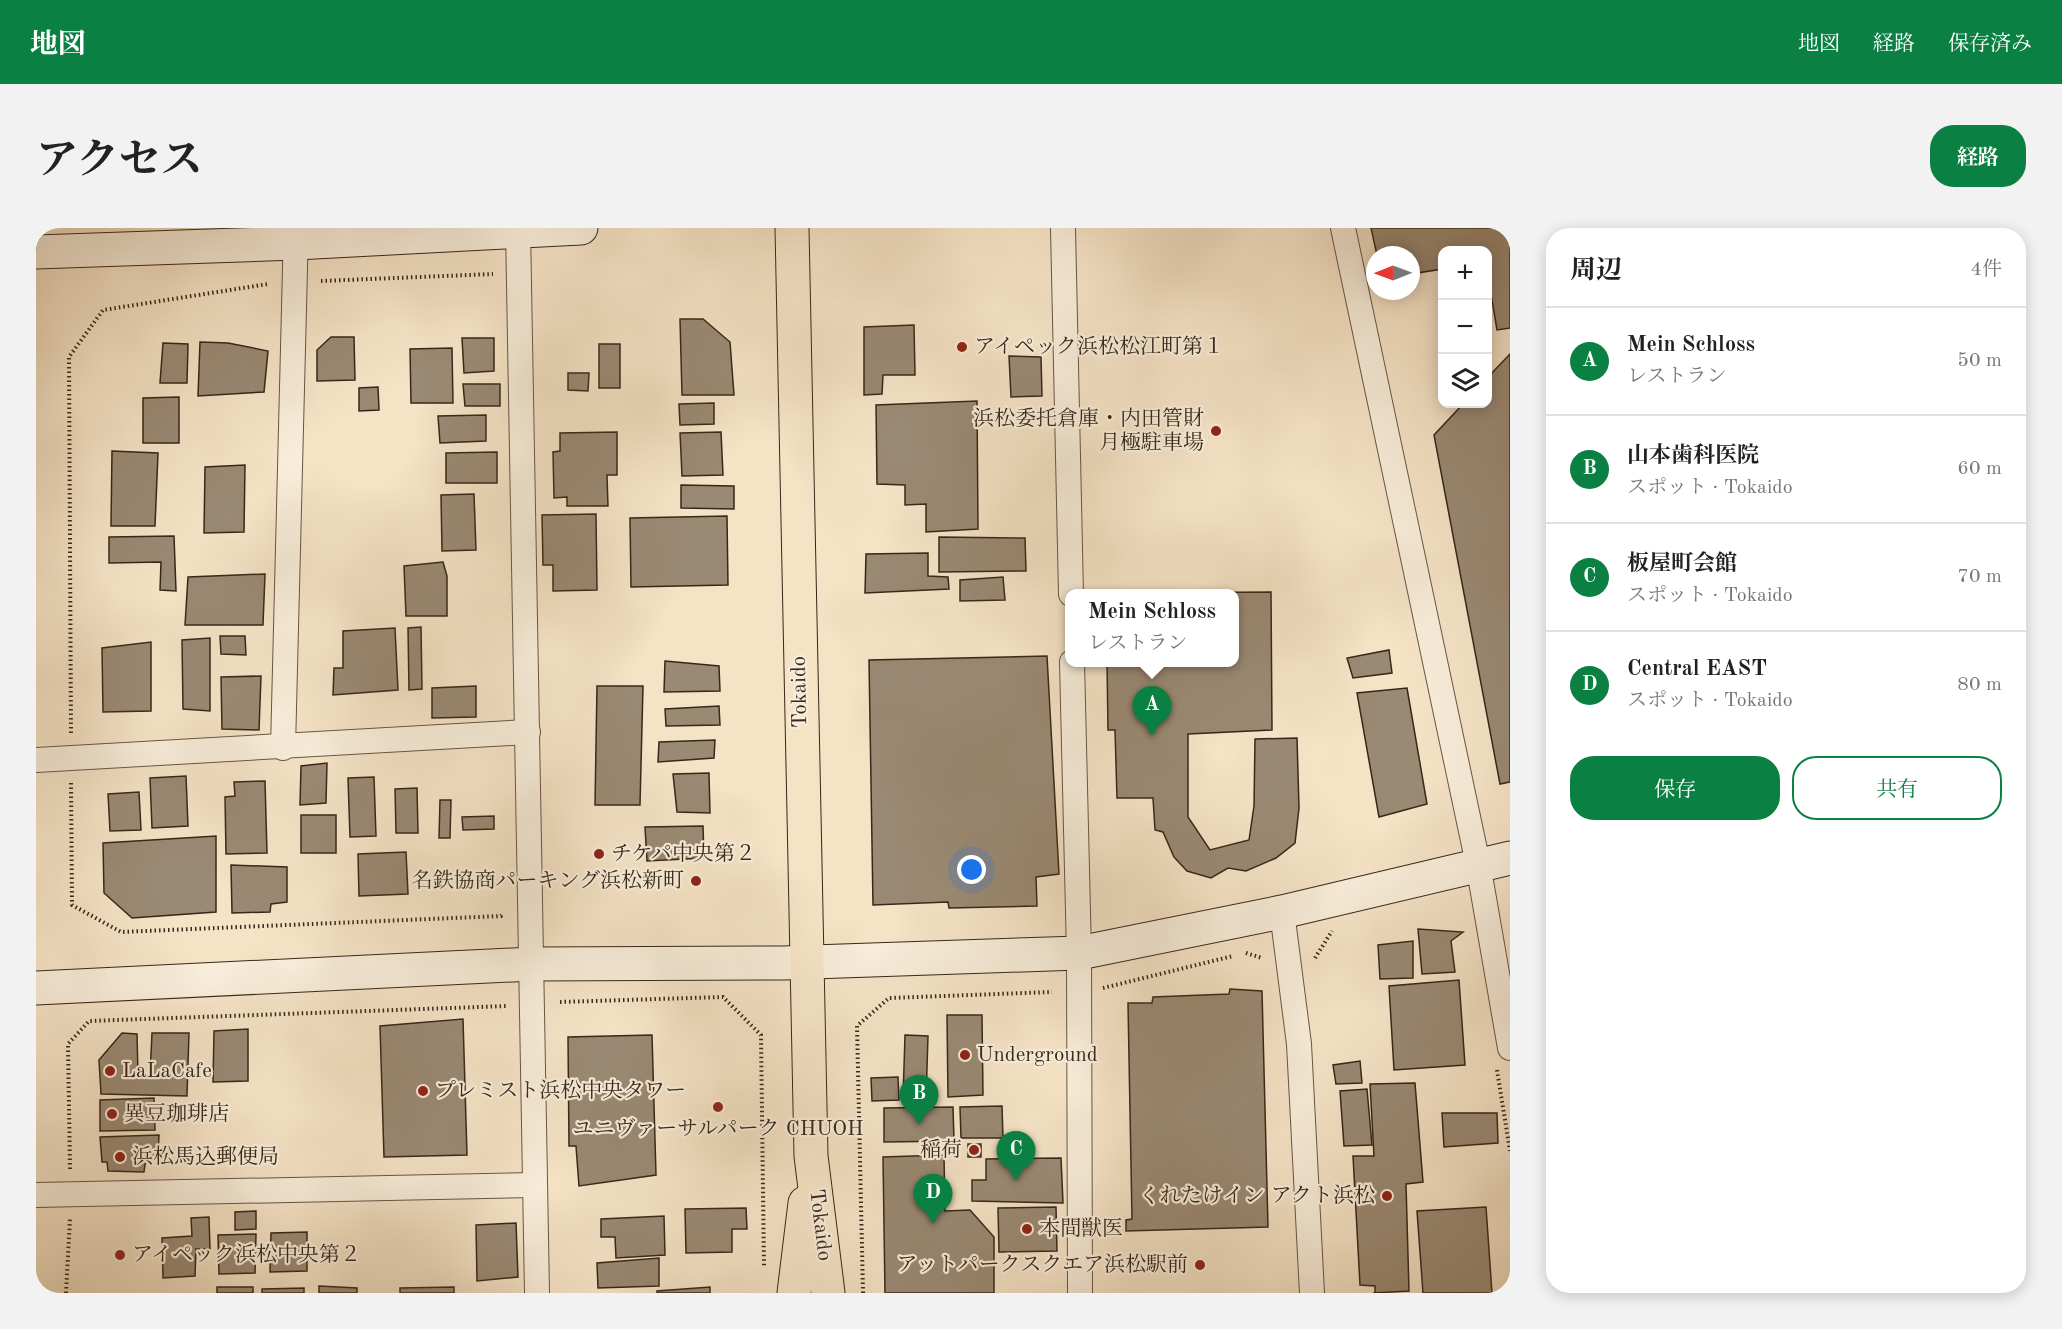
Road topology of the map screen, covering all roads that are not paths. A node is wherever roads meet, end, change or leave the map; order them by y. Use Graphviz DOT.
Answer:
graph roads {
  1 [pos="581,228"];
  2 [pos="792,228"];
  3 [pos="1063,228"];
  4 [pos="1343,228"];
  5 [pos="518,229"];
  6 [pos="296,236"];
  7 [pos="36,252"];
  8 [pos="1071,589"];
  9 [pos="1072,667"];
  10 [pos="528,732"];
  11 [pos="283,748"];
  12 [pos="36,760"];
  13 [pos="1510,858"];
  14 [pos="1478,864"];
  15 [pos="1282,912"];
  16 [pos="1079,953"];
  17 [pos="806,962"];
  18 [pos="532,964"];
  19 [pos="36,988"];
  20 [pos="1503,1054"];
  21 [pos="811,1156"];
  22 [pos="535,1185"];
  23 [pos="36,1196"];
  24 [pos="537,1293"];
  25 [pos="794,1293"];
  26 [pos="828,1293"];
  27 [pos="1080,1293"];
  28 [pos="1312,1293"];
  1 -- 5 [label="street"];
  2 -- 17 [label="highway, Tokaido"];
  3 -- 8 [label="street"];
  4 -- 14 [label="street"];
  5 -- 6 [label="street"];
  5 -- 10 [label="street"];
  6 -- 7 [label="street"];
  6 -- 11 [label="street"];
  9 -- 16 [label="street"];
  10 -- 11 [label="street"];
  10 -- 18 [label="street"];
  11 -- 12 [label="street"];
  13 -- 14 [label="street"];
  14 -- 15 [label="street"];
  14 -- 20 [label="street"];
  15 -- 16 [label="street"];
  15 -- 28 [label="street"];
  16 -- 17 [label="street"];
  16 -- 27 [label="street"];
  17 -- 18 [label="street"];
  17 -- 21 [label="highway, Tokaido"];
  18 -- 19 [label="street"];
  18 -- 22 [label="street"];
  21 -- 25 [label="highway, Tokaido"];
  21 -- 26 [label="highway, Tokaido"];
  22 -- 23 [label="street"];
  22 -- 24 [label="street"];
}
